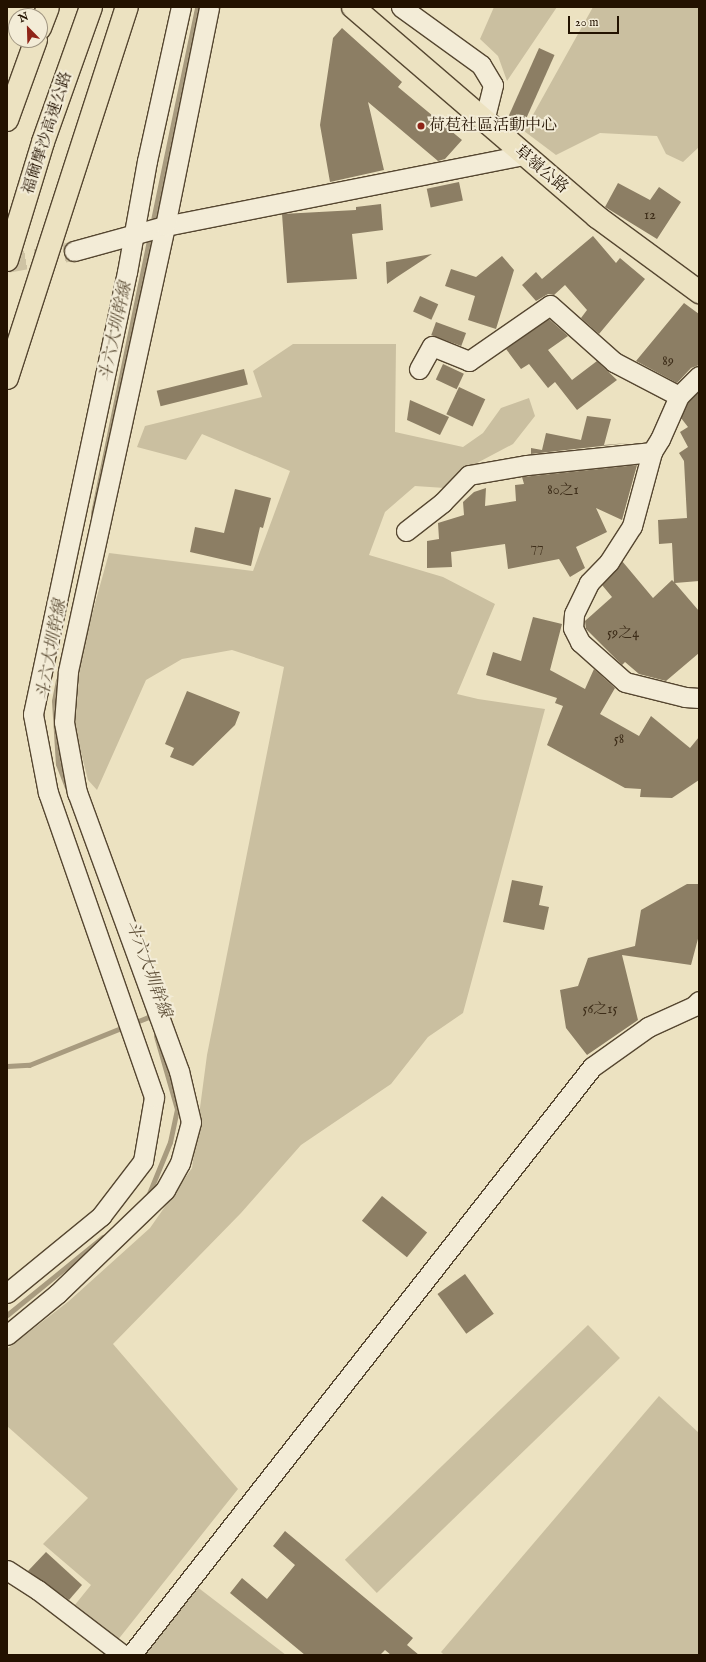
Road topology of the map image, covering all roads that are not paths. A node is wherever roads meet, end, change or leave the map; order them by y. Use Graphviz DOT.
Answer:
graph roads {
  1 [pos="91,7"];
  2 [pos="127,7"];
  3 [pos="182,7"];
  4 [pos="209,7"];
  5 [pos="353,7"];
  6 [pos="402,7"];
  7 [pos="33,48"];
  8 [pos="7,120"];
  9 [pos="484,120"];
  10 [pos="523,155"];
  11 [pos="165,226"];
  12 [pos="132,236"];
  13 [pos="74,251"];
  14 [pos="7,260"];
  15 [pos="699,292"];
  16 [pos="420,370"];
  17 [pos="699,376"];
  18 [pos="7,378"];
  19 [pos="679,396"];
  20 [pos="652,452"];
  21 [pos="406,531"];
  22 [pos="699,698"];
  23 [pos="699,1001"];
  24 [pos="7,1293"];
  25 [pos="7,1335"];
  26 [pos="7,1570"];
  27 [pos="123,1655"];
  28 [pos="131,1655"];
  1 -- 14 [label="main road, 福爾摩沙高速公路"];
  2 -- 18 [label="main road"];
  3 -- 12 [label="street"];
  4 -- 11 [label="street"];
  5 -- 9 [label="main road, 草嶺公路"];
  6 -- 9 [label="street"];
  7 -- 8 [label="main road"];
  9 -- 10 [label="main road, 草嶺公路"];
  10 -- 11 [label="street"];
  10 -- 15 [label="main road, 草嶺公路"];
  11 -- 12 [label="street"];
  11 -- 25 [label="street"];
  12 -- 13 [label="street"];
  12 -- 24 [label="street"];
  16 -- 19 [label="street"];
  17 -- 19 [label="street"];
  19 -- 20 [label="street"];
  20 -- 21 [label="street"];
  20 -- 22 [label="street"];
  23 -- 28 [label="street"];
  26 -- 27 [label="street"];
}
